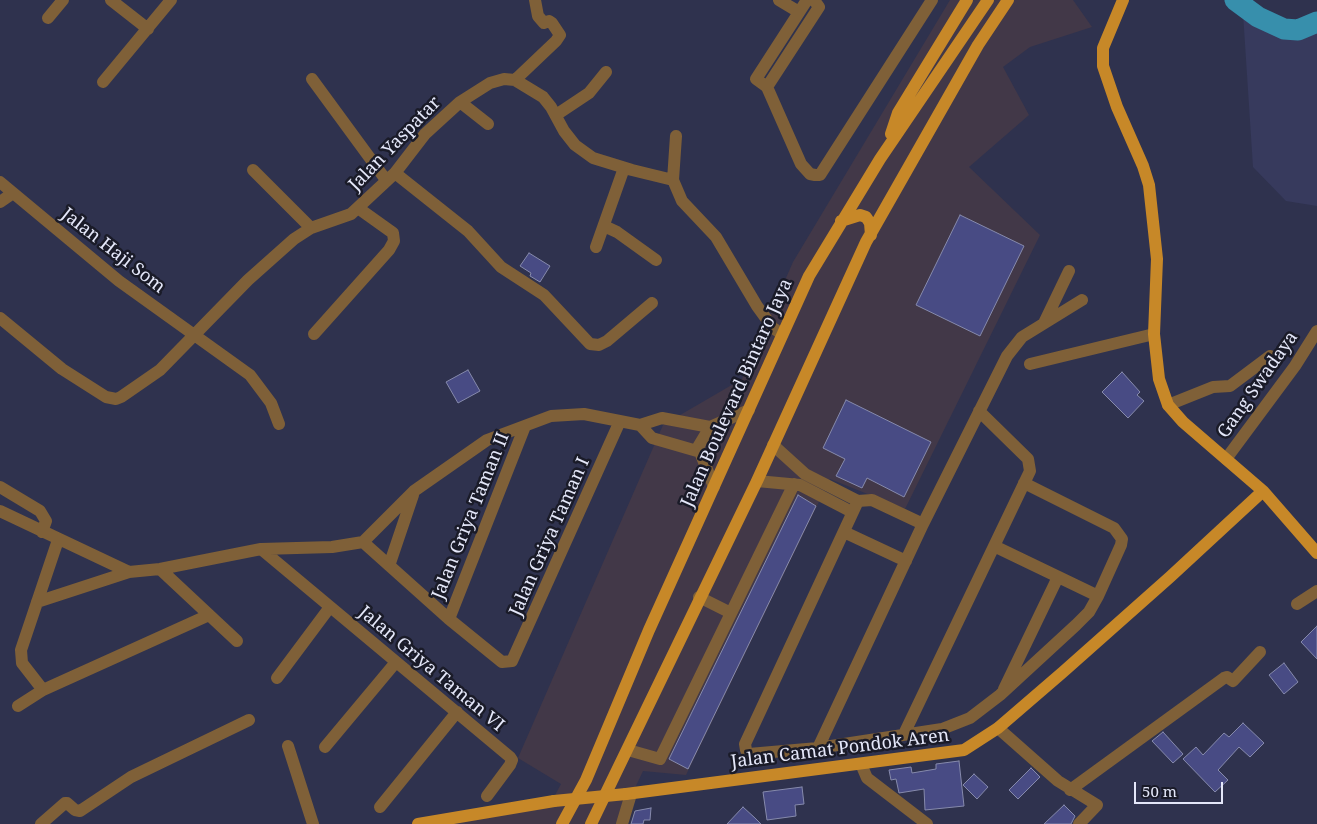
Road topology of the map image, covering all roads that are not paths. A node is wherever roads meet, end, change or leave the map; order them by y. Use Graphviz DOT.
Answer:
graph roads {
  1 [pos="63,0"];
  2 [pos="112,0"];
  3 [pos="171,0"];
  4 [pos="535,0"];
  5 [pos="778,0"];
  6 [pos="807,0"];
  7 [pos="814,0"];
  8 [pos="932,0"];
  9 [pos="967,0"];
  10 [pos="988,0"];
  11 [pos="1008,0"];
  12 [pos="1123,0"];
  13 [pos="799,12"];
  14 [pos="48,18"];
  15 [pos="148,29"];
  16 [pos="606,72"];
  17 [pos="312,79"];
  18 [pos="515,80"];
  19 [pos="103,82"];
  20 [pos="767,87"];
  21 [pos="460,102"];
  22 [pos="556,116"];
  23 [pos="488,124"];
  24 [pos="676,136"];
  25 [pos="884,153"];
  26 [pos="624,168"];
  27 [pos="252,170"];
  28 [pos="391,176"];
  29 [pos="673,180"];
  30 [pos="0,182"];
  31 [pos="13,193"];
  32 [pos="0,202"];
  33 [pos="358,208"];
  34 [pos="841,221"];
  35 [pos="604,226"];
  36 [pos="311,228"];
  37 [pos="871,235"];
  38 [pos="596,247"];
  39 [pos="656,260"];
  40 [pos="1069,271"];
  41 [pos="1082,300"];
  42 [pos="652,303"];
  43 [pos="0,318"];
  44 [pos="1044,324"];
  45 [pos="1317,331"];
  46 [pos="314,334"];
  47 [pos="782,334"];
  48 [pos="1154,334"];
  49 [pos="193,335"];
  50 [pos="1270,356"];
  51 [pos="1030,364"];
  52 [pos="1168,405"];
  53 [pos="749,410"];
  54 [pos="979,411"];
  55 [pos="620,421"];
  56 [pos="279,424"];
  57 [pos="640,425"];
  58 [pos="526,426"];
  59 [pos="710,427"];
  60 [pos="774,445"];
  61 [pos="698,451"];
  62 [pos="1226,459"];
  63 [pos="757,481"];
  64 [pos="800,481"];
  65 [pos="1024,483"];
  66 [pos="0,486"];
  67 [pos="714,487"];
  68 [pos="414,491"];
  69 [pos="1263,491"];
  70 [pos="855,507"];
  71 [pos="0,511"];
  72 [pos="923,524"];
  73 [pos="42,532"];
  74 [pos="844,532"];
  75 [pos="58,540"];
  76 [pos="363,542"];
  77 [pos="994,546"];
  78 [pos="261,549"];
  79 [pos="1317,553"];
  80 [pos="906,560"];
  81 [pos="390,564"];
  82 [pos="160,569"];
  83 [pos="129,572"];
  84 [pos="1058,577"];
  85 [pos="1317,591"];
  86 [pos="1098,596"];
  87 [pos="698,601"];
  88 [pos="37,602"];
  89 [pos="1297,604"];
  90 [pos="330,607"];
  91 [pos="209,615"];
  92 [pos="730,616"];
  93 [pos="448,618"];
  94 [pos="237,641"];
  95 [pos="1260,652"];
  96 [pos="396,662"];
  97 [pos="276,678"];
  98 [pos="43,690"];
  99 [pos="1000,695"];
  100 [pos="18,706"];
  101 [pos="457,712"];
  102 [pos="249,720"];
  103 [pos="998,728"];
  104 [pos="904,734"];
  105 [pos="288,746"];
  106 [pos="325,747"];
  107 [pos="818,748"];
  108 [pos="628,750"];
  109 [pos="861,764"];
  110 [pos="1070,790"];
  111 [pos="629,794"];
  112 [pos="487,796"];
  113 [pos="380,807"];
  114 [pos="41,824"];
  115 [pos="313,824"];
  116 [pos="418,824"];
  117 [pos="562,824"];
  118 [pos="591,824"];
  119 [pos="622,824"];
  120 [pos="927,824"];
  121 [pos="1079,824"];
  1 -- 14 [label="street"];
  2 -- 15 [label="street"];
  3 -- 15 [label="street"];
  4 -- 18 [label="street"];
  5 -- 13 [label="street"];
  6 -- 13 [label="street"];
  7 -- 20 [label="street"];
  8 -- 20 [label="street"];
  9 -- 25 [label="main road"];
  10 -- 25 [label="main road, Jalan Boulevard Bintaro Jaya"];
  11 -- 37 [label="main road"];
  12 -- 48 [label="main road"];
  13 -- 20 [label="street"];
  15 -- 19 [label="street"];
  16 -- 22 [label="street"];
  17 -- 28 [label="street"];
  18 -- 21 [label="street, Jalan Yaspatar"];
  18 -- 22 [label="street"];
  21 -- 23 [label="street"];
  21 -- 28 [label="street, Jalan Yaspatar"];
  22 -- 26 [label="street"];
  24 -- 29 [label="street"];
  25 -- 34 [label="main road, Jalan Boulevard Bintaro Jaya"];
  26 -- 29 [label="street"];
  26 -- 35 [label="street"];
  27 -- 36 [label="street"];
  28 -- 33 [label="street, Jalan Yaspatar"];
  28 -- 42 [label="street"];
  29 -- 47 [label="street"];
  30 -- 31 [label="street, Jalan Haji Som"];
  31 -- 32 [label="street"];
  31 -- 49 [label="street, Jalan Haji Som"];
  33 -- 36 [label="street, Jalan Yaspatar"];
  33 -- 46 [label="street"];
  34 -- 37 [label="main road"];
  34 -- 47 [label="main road, Jalan Boulevard Bintaro Jaya"];
  35 -- 38 [label="street"];
  35 -- 39 [label="street"];
  36 -- 49 [label="street, Jalan Yaspatar"];
  37 -- 60 [label="main road"];
  40 -- 44 [label="street"];
  41 -- 44 [label="street"];
  43 -- 49 [label="street, Jalan Yaspatar"];
  44 -- 54 [label="street"];
  45 -- 62 [label="street, Gang Swadaya"];
  47 -- 53 [label="main road, Jalan Boulevard Bintaro Jaya"];
  48 -- 51 [label="street"];
  48 -- 52 [label="main road"];
  49 -- 56 [label="street, Jalan Haji Som"];
  50 -- 52 [label="street"];
  52 -- 62 [label="main road"];
  53 -- 59 [label="street"];
  53 -- 67 [label="main road, Jalan Boulevard Bintaro Jaya"];
  54 -- 65 [label="street"];
  54 -- 72 [label="street"];
  55 -- 57 [label="street"];
  55 -- 58 [label="street"];
  55 -- 93 [label="street, Jalan Griya Taman I"];
  57 -- 59 [label="street"];
  57 -- 61 [label="street"];
  58 -- 68 [label="street"];
  58 -- 93 [label="street, Jalan Griya Taman II"];
  59 -- 61 [label="street"];
  60 -- 63 [label="main road"];
  60 -- 64 [label="street"];
  61 -- 67 [label="street"];
  62 -- 69 [label="main road"];
  63 -- 64 [label="street"];
  63 -- 87 [label="main road"];
  64 -- 70 [label="street"];
  64 -- 92 [label="street"];
  65 -- 77 [label="street"];
  65 -- 86 [label="street"];
  66 -- 73 [label="street"];
  67 -- 117 [label="main road, Jalan Boulevard Bintaro Jaya"];
  68 -- 76 [label="street"];
  68 -- 81 [label="street"];
  69 -- 79 [label="main road"];
  69 -- 103 [label="main road, Jalan Camat Pondok Aren"];
  70 -- 72 [label="street"];
  70 -- 74 [label="street"];
  71 -- 73 [label="street"];
  72 -- 80 [label="street"];
  73 -- 75 [label="street"];
  74 -- 80 [label="street"];
  74 -- 107 [label="street"];
  75 -- 83 [label="street"];
  75 -- 88 [label="street"];
  76 -- 78 [label="street"];
  76 -- 81 [label="street"];
  77 -- 84 [label="street"];
  77 -- 104 [label="street"];
  78 -- 82 [label="street"];
  78 -- 90 [label="street, Jalan Griya Taman VI"];
  80 -- 107 [label="street"];
  81 -- 93 [label="street"];
  82 -- 83 [label="street"];
  82 -- 91 [label="street"];
  83 -- 88 [label="street"];
  84 -- 86 [label="street"];
  84 -- 99 [label="street"];
  85 -- 89 [label="street"];
  86 -- 99 [label="street"];
  87 -- 92 [label="street"];
  87 -- 108 [label="main road"];
  88 -- 98 [label="street"];
  90 -- 96 [label="street, Jalan Griya Taman VI"];
  90 -- 97 [label="street, Jalan Griya Taman VI"];
  91 -- 94 [label="street"];
  91 -- 98 [label="street"];
  92 -- 108 [label="street"];
  95 -- 110 [label="street"];
  96 -- 101 [label="street, Jalan Griya Taman VI"];
  96 -- 106 [label="street"];
  98 -- 100 [label="street"];
  99 -- 104 [label="street"];
  101 -- 112 [label="street, Jalan Griya Taman VI"];
  101 -- 113 [label="street"];
  102 -- 114 [label="street"];
  103 -- 109 [label="main road, Jalan Camat Pondok Aren"];
  103 -- 110 [label="street"];
  104 -- 107 [label="street"];
  105 -- 115 [label="street"];
  108 -- 118 [label="main road"];
  109 -- 111 [label="main road, Jalan Camat Pondok Aren"];
  109 -- 120 [label="street"];
  110 -- 121 [label="street"];
  111 -- 116 [label="main road, Jalan Camat Pondok Aren, bridge"];
  111 -- 119 [label="street"];
}
